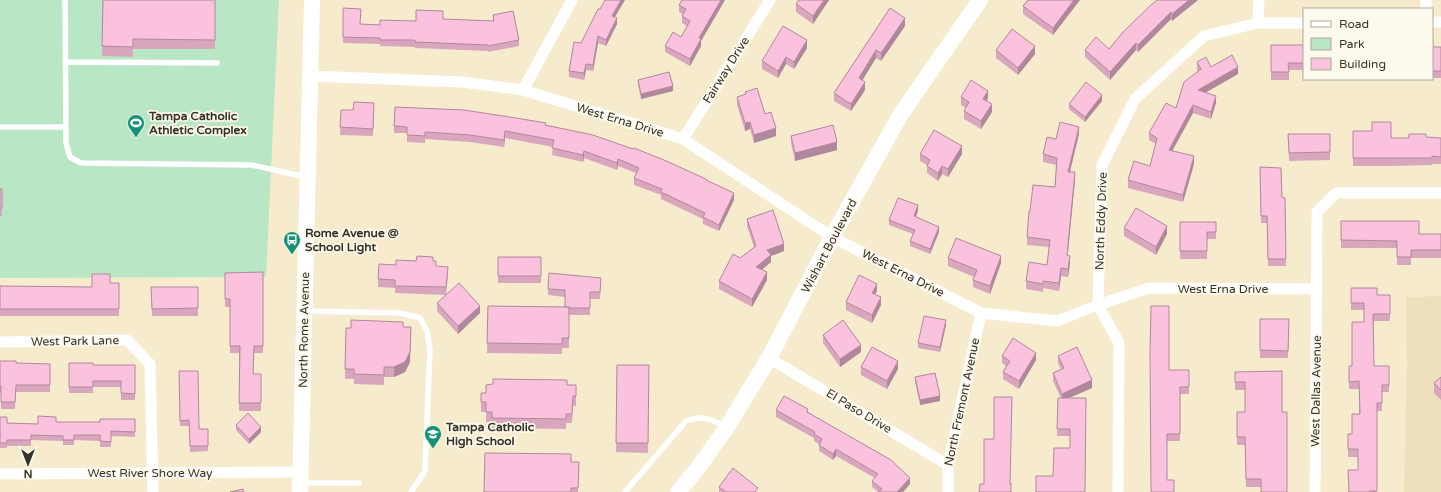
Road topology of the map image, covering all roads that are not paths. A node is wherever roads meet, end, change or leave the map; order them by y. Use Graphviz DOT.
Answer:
graph roads {
  1 [pos="65,0"];
  2 [pos="312,0"];
  3 [pos="572,0"];
  4 [pos="770,0"];
  5 [pos="980,0"];
  6 [pos="1259,0"];
  7 [pos="1258,23"];
  8 [pos="1303,23"];
  9 [pos="66,62"];
  10 [pos="217,63"];
  11 [pos="310,76"];
  12 [pos="523,90"];
  13 [pos="0,127"];
  14 [pos="66,127"];
  15 [pos="683,139"];
  16 [pos="308,177"];
  17 [pos="1441,193"];
  18 [pos="832,237"];
  19 [pos="1317,289"];
  20 [pos="1098,305"];
  21 [pos="304,311"];
  22 [pos="981,313"];
  23 [pos="0,342"];
  24 [pos="769,358"];
  25 [pos="727,427"];
  26 [pos="948,464"];
  27 [pos="154,473"];
  28 [pos="0,474"];
  29 [pos="300,482"];
  30 [pos="359,483"];
  31 [pos="153,492"];
  32 [pos="411,492"];
  33 [pos="625,492"];
  34 [pos="678,492"];
  35 [pos="948,492"];
  36 [pos="1118,492"];
  37 [pos="1315,492"];
  1 -- 9 [label="lane"];
  2 -- 11 [label="street, North Rome Avenue"];
  3 -- 12 [label="street"];
  4 -- 15 [label="street, Fairway Drive"];
  5 -- 18 [label="street, Wishart Boulevard"];
  6 -- 7 [label="street"];
  7 -- 8 [label="street, North Eddy Drive"];
  7 -- 20 [label="street, North Eddy Drive"];
  9 -- 10 [label="lane"];
  9 -- 14 [label="lane"];
  11 -- 12 [label="street, West Erna Drive"];
  11 -- 16 [label="street, North Rome Avenue"];
  12 -- 15 [label="street, West Erna Drive"];
  13 -- 14 [label="lane"];
  14 -- 16 [label="lane"];
  15 -- 18 [label="street, West Erna Drive"];
  16 -- 21 [label="street, North Rome Avenue"];
  17 -- 19 [label="street"];
  18 -- 22 [label="street, West Erna Drive"];
  18 -- 24 [label="street, Wishart Boulevard"];
  19 -- 20 [label="street, West Erna Drive"];
  19 -- 37 [label="street, West Dallas Avenue"];
  20 -- 22 [label="street, West Erna Drive"];
  20 -- 36 [label="street"];
  21 -- 29 [label="street, North Rome Avenue"];
  21 -- 32 [label="lane"];
  22 -- 26 [label="street, North Fremont Avenue"];
  23 -- 27 [label="street, West Park Lane"];
  24 -- 25 [label="street, Wishart Boulevard"];
  24 -- 26 [label="street, El Paso Drive"];
  25 -- 33 [label="lane"];
  25 -- 34 [label="street, Wishart Boulevard"];
  26 -- 35 [label="street, North Fremont Avenue"];
  27 -- 28 [label="street, West River Shore Way"];
  27 -- 29 [label="street, West River Shore Way"];
  27 -- 31 [label="street, West Park Lane"];
  29 -- 30 [label="lane"];
}
